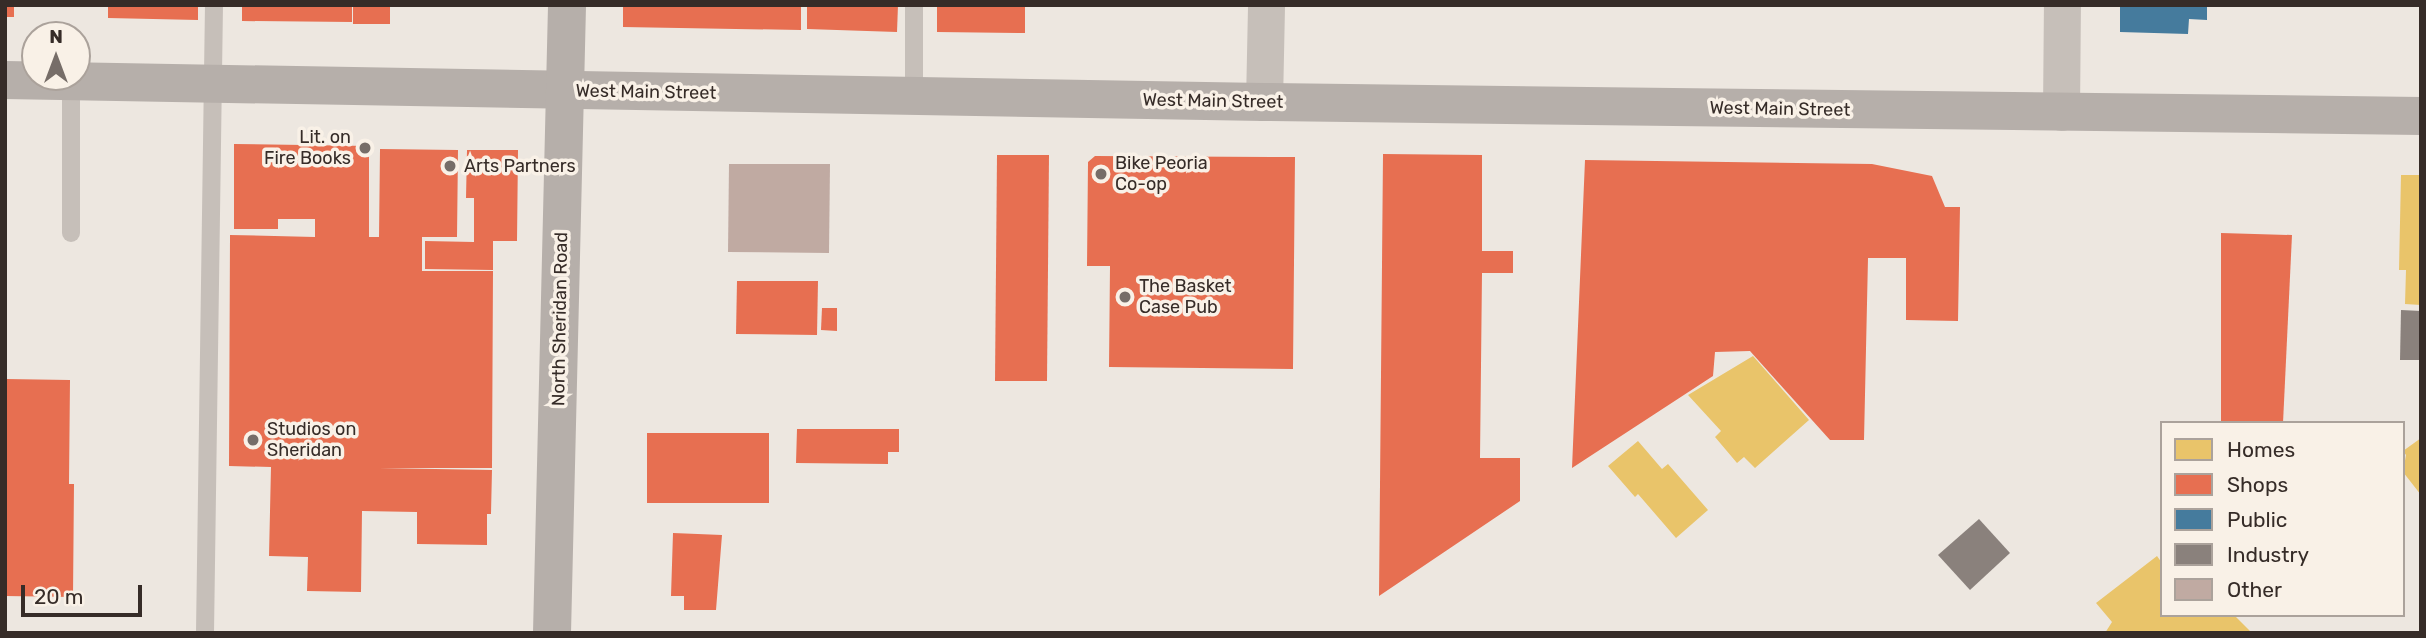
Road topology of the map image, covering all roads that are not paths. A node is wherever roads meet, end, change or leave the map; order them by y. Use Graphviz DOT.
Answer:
graph roads {
  1 [pos="214,5"];
  2 [pos="567,5"];
  3 [pos="914,5"];
  4 [pos="1266,5"];
  5 [pos="2062,5"];
  6 [pos="91,81"];
  7 [pos="214,83"];
  8 [pos="71,91"];
  9 [pos="566,91"];
  10 [pos="914,95"];
  11 [pos="1264,102"];
  12 [pos="2061,112"];
  13 [pos="2421,116"];
  14 [pos="71,233"];
  15 [pos="205,633"];
  16 [pos="552,633"];
  1 -- 7 [label="lane"];
  2 -- 9 [label="main road, North Sheridan Road"];
  3 -- 10 [label="lane"];
  4 -- 11 [label="street"];
  5 -- 12 [label="street"];
  6 -- 7 [label="main road, West Main Street"];
  7 -- 9 [label="main road, West Main Street"];
  7 -- 15 [label="lane"];
  8 -- 14 [label="lane"];
  9 -- 10 [label="main road, West Main Street"];
  9 -- 16 [label="main road, North Sheridan Road"];
  10 -- 11 [label="main road, West Main Street"];
  11 -- 12 [label="main road, West Main Street"];
  12 -- 13 [label="main road, West Main Street"];
}
